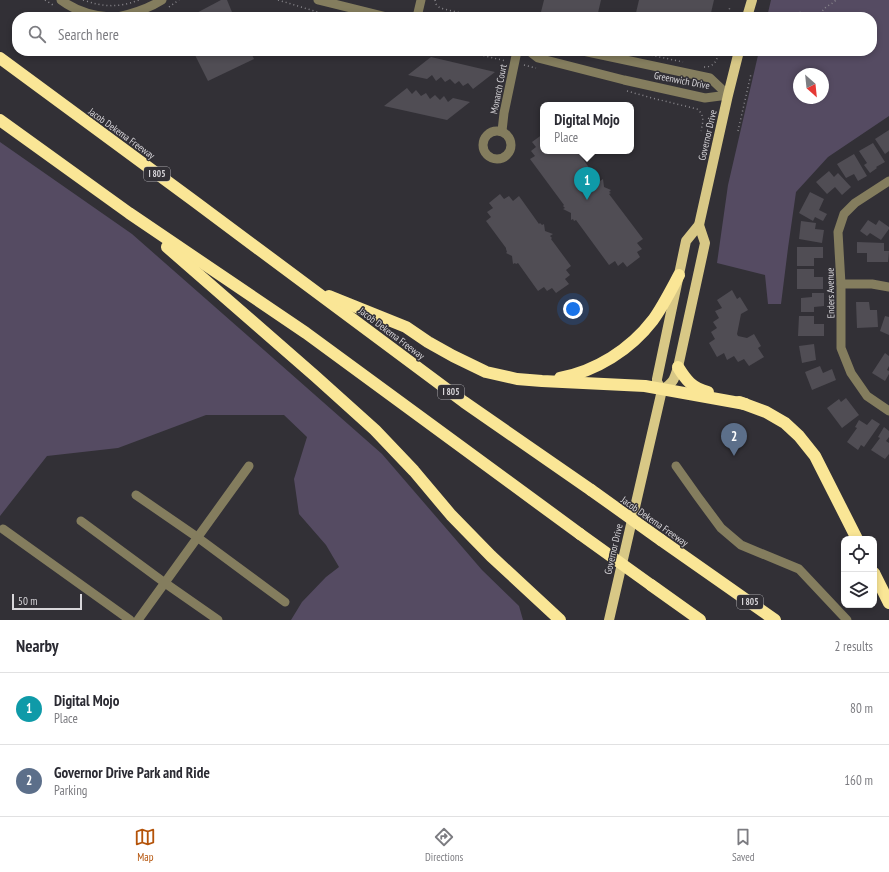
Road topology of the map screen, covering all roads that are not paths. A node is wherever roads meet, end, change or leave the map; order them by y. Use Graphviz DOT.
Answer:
graph roads {
  1 [pos="61,0"];
  2 [pos="162,0"];
  3 [pos="318,0"];
  4 [pos="421,0"];
  5 [pos="752,0"];
  6 [pos="82,12"];
  7 [pos="138,12"];
  8 [pos="367,12"];
  9 [pos="418,12"];
  10 [pos="748,12"];
  11 [pos="516,56"];
  12 [pos="535,56"];
  13 [pos="607,56"];
  14 [pos="738,56"];
  15 [pos="0,58"];
  16 [pos="728,95"];
  17 [pos="0,120"];
  18 [pos="502,131"];
  19 [pos="889,181"];
  20 [pos="129,213"];
  21 [pos="699,225"];
  22 [pos="679,274"];
  23 [pos="841,284"];
  24 [pos="889,287"];
  25 [pos="313,290"];
  26 [pos="678,367"];
  27 [pos="542,381"];
  28 [pos="662,390"];
  29 [pos="745,404"];
  30 [pos="889,411"];
  31 [pos="249,466"];
  32 [pos="676,466"];
  33 [pos="136,495"];
  34 [pos="81,521"];
  35 [pos="3,530"];
  36 [pos="855,536"];
  37 [pos="198,538"];
  38 [pos="877,579"];
  39 [pos="165,583"];
  40 [pos="285,602"];
  41 [pos="889,603"];
  42 [pos="130,620"];
  43 [pos="138,620"];
  44 [pos="218,620"];
  45 [pos="560,620"];
  46 [pos="609,620"];
  47 [pos="700,620"];
  48 [pos="775,620"];
  49 [pos="847,620"];
  1 -- 6 [label="street"];
  2 -- 7 [label="street"];
  3 -- 8 [label="street"];
  4 -- 9 [label="street"];
  5 -- 10 [label="main road"];
  11 -- 18 [label="street, Monarch Court"];
  12 -- 16 [label="street, Greenwich Drive"];
  13 -- 16 [label="street, Greenwich Drive"];
  14 -- 16 [label="main road, Governor Drive"];
  15 -- 25 [label="highway, Jacob Dekema Freeway / I 805"];
  16 -- 21 [label="main road, Governor Drive"];
  17 -- 20 [label="highway"];
  19 -- 23 [label="street, Enders Avenue"];
  20 -- 45 [label="highway"];
  20 -- 47 [label="highway, bridge"];
  21 -- 22 [label="main road, Governor Drive"];
  21 -- 26 [label="main road"];
  22 -- 27 [label="highway"];
  22 -- 28 [label="main road, Governor Drive"];
  23 -- 24 [label="street"];
  23 -- 30 [label="street, Enders Avenue"];
  25 -- 27 [label="highway"];
  25 -- 48 [label="highway, Jacob Dekema Freeway / I 805, bridge"];
  26 -- 28 [label="main road"];
  26 -- 29 [label="highway"];
  27 -- 28 [label="highway"];
  28 -- 29 [label="highway"];
  28 -- 46 [label="main road, Governor Drive"];
  29 -- 36 [label="highway"];
  31 -- 37 [label="street"];
  32 -- 49 [label="street"];
  33 -- 37 [label="street"];
  34 -- 39 [label="street"];
  35 -- 42 [label="street"];
  37 -- 39 [label="street"];
  37 -- 40 [label="street"];
  38 -- 41 [label="highway"];
  39 -- 43 [label="street"];
  39 -- 44 [label="street"];
}
